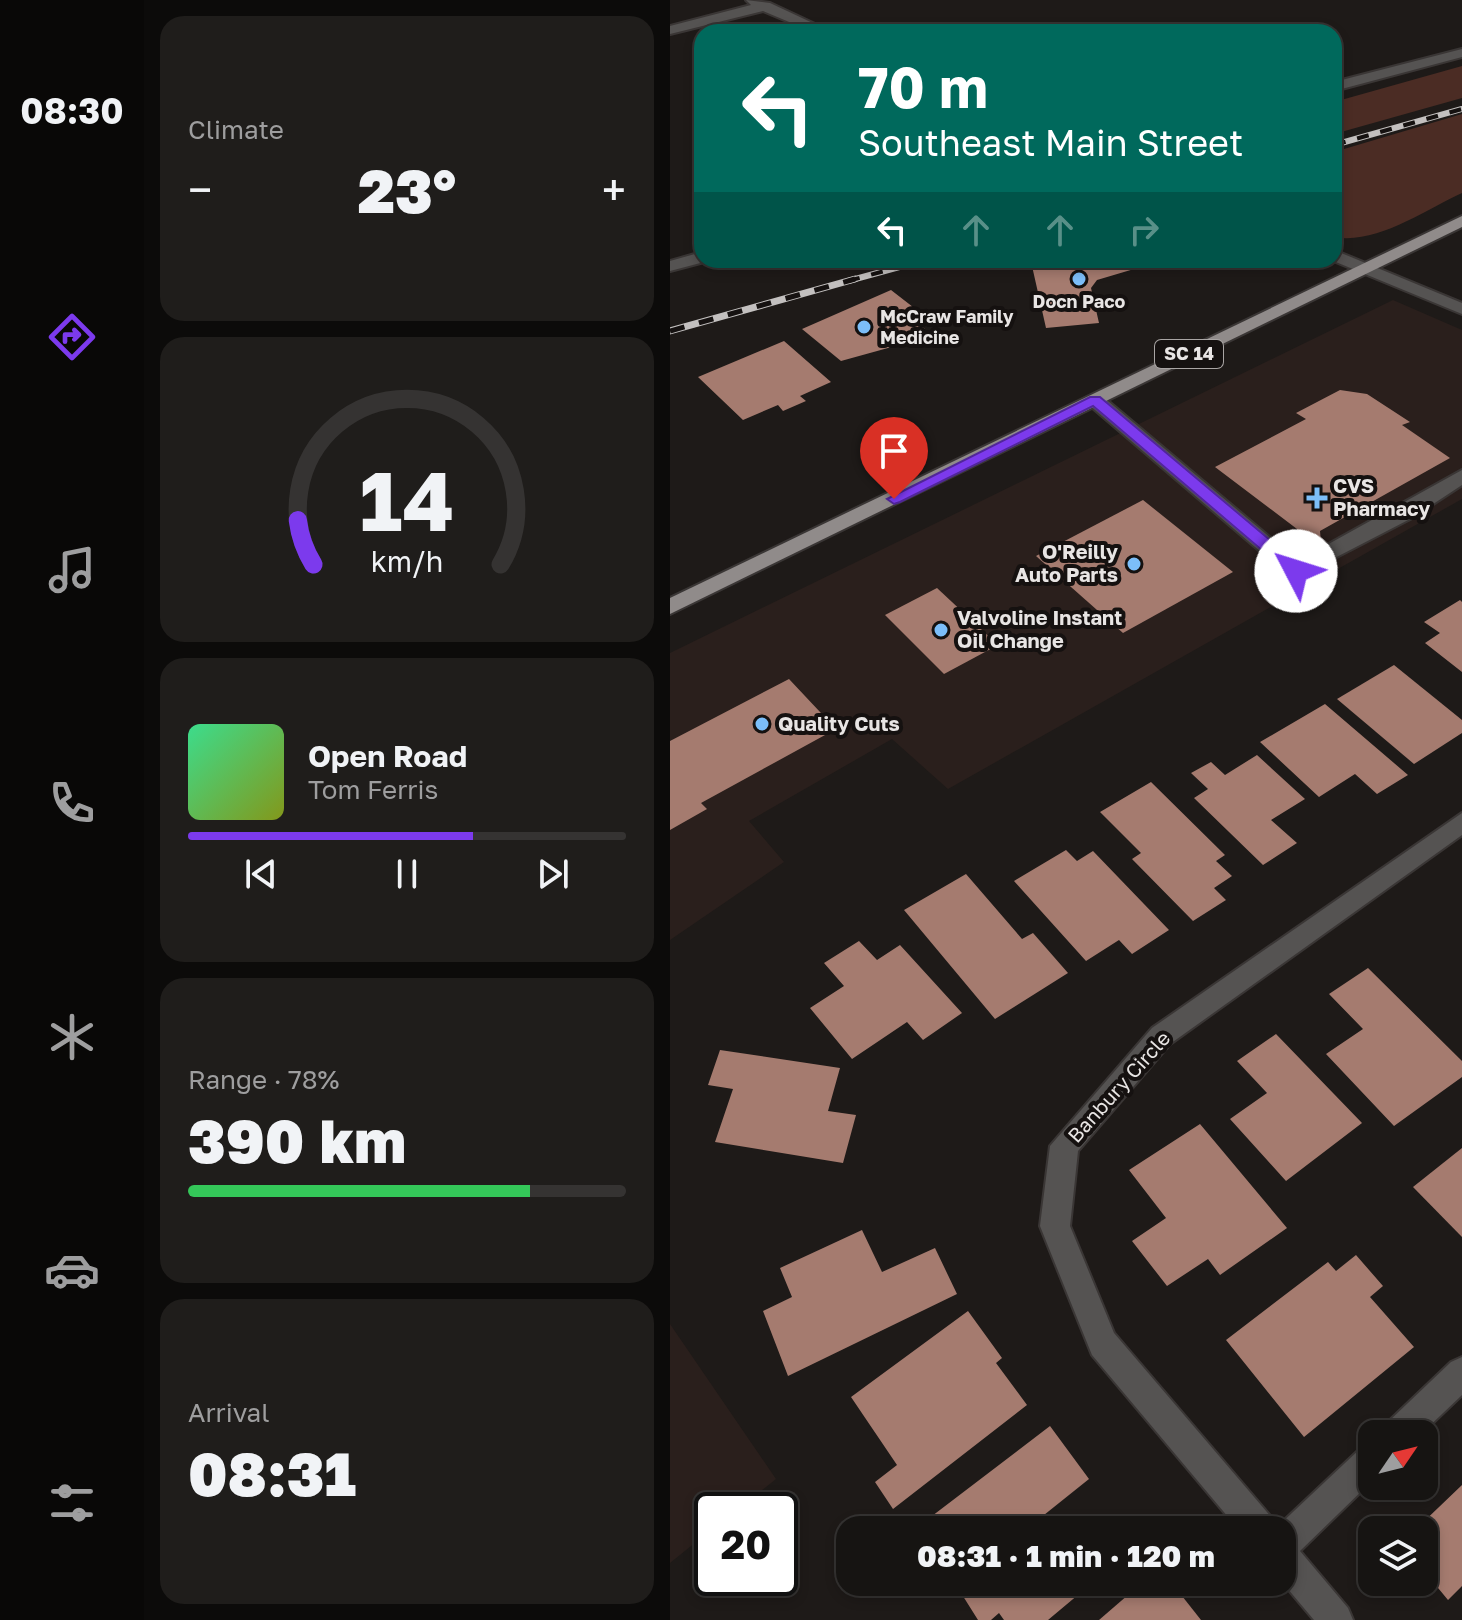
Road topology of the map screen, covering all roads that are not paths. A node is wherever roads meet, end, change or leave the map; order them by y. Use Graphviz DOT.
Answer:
graph roads {
  1 [pos="750,0"];
  2 [pos="765,6"];
  3 [pos="807,24"];
  4 [pos="670,30"];
  5 [pos="1462,53"];
  6 [pos="1342,85"];
  7 [pos="1462,221"];
  8 [pos="1342,258"];
  9 [pos="694,259"];
  10 [pos="670,266"];
  11 [pos="1365,268"];
  12 [pos="1462,309"];
  13 [pos="1095,400"];
  14 [pos="1462,476"];
  15 [pos="670,607"];
  16 [pos="1462,822"];
  17 [pos="1462,1373"];
  18 [pos="1413,1420"];
  19 [pos="1358,1472"];
  20 [pos="1248,1516"];
  21 [pos="1296,1532"];
  22 [pos="1296,1573"];
  23 [pos="1336,1620"];
  1 -- 2 [label="street"];
  2 -- 3 [label="street"];
  2 -- 4 [label="street"];
  5 -- 6 [label="street"];
  7 -- 11 [label="main road, SC 14"];
  8 -- 11 [label="street"];
  9 -- 10 [label="street"];
  11 -- 12 [label="street"];
  11 -- 13 [label="main road, SC 14"];
  13 -- 14 [label="street"];
  13 -- 15 [label="main road, SC 14"];
  16 -- 20 [label="street, Banbury Circle"];
  17 -- 18 [label="street"];
  19 -- 21 [label="street"];
  22 -- 23 [label="street"];
}
